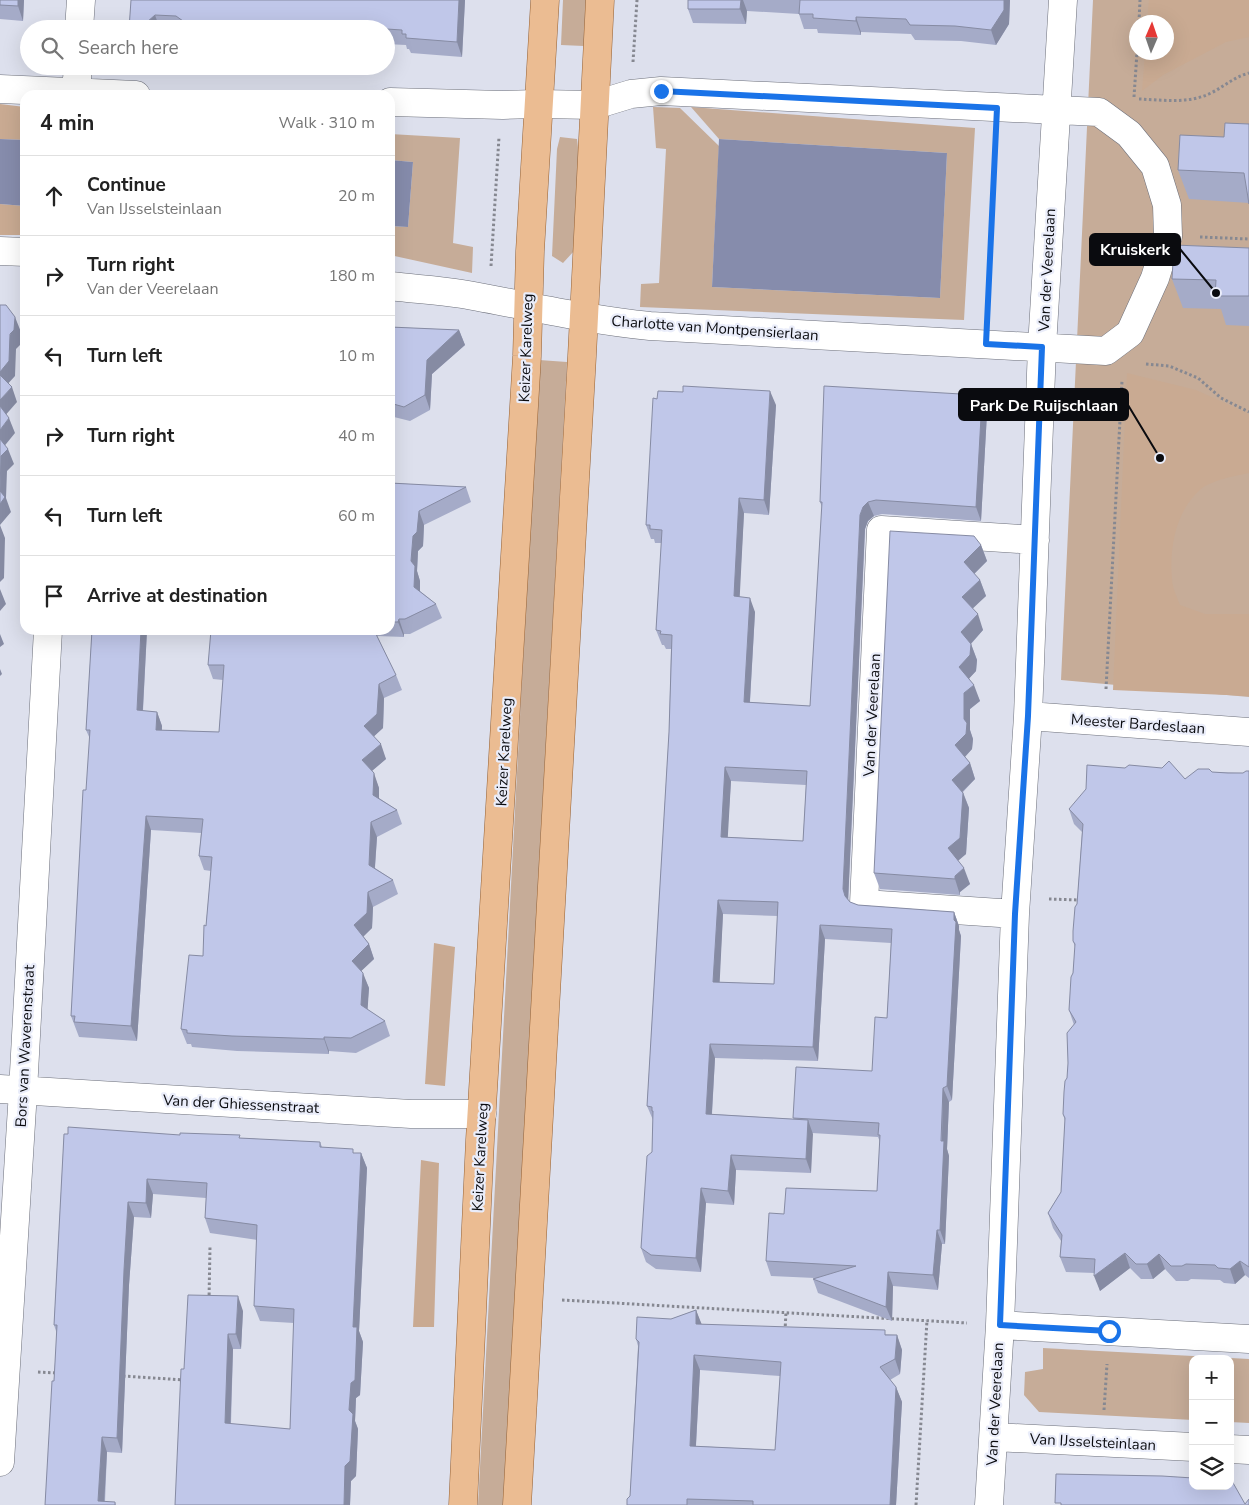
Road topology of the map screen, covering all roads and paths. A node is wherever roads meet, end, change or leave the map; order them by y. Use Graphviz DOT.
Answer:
graph roads {
  1 [pos="81,0"];
  2 [pos="545,0"];
  3 [pos="600,0"];
  4 [pos="1063,0"];
  5 [pos="1140,0"];
  6 [pos="1139,15"];
  7 [pos="80,20"];
  8 [pos="1136,60"];
  9 [pos="1249,73"];
  10 [pos="77,75"];
  11 [pos="0,89"];
  12 [pos="20,90"];
  13 [pos="76,90"];
  14 [pos="395,102"];
  15 [pos="538,104"];
  16 [pos="595,105"];
  17 [pos="997,108"];
  18 [pos="1056,110"];
  19 [pos="1168,236"];
  20 [pos="1249,239"];
  21 [pos="0,251"];
  22 [pos="20,252"];
  23 [pos="395,287"];
  24 [pos="527,305"];
  25 [pos="584,318"];
  26 [pos="986,344"];
  27 [pos="1042,347"];
  28 [pos="1115,357"];
  29 [pos="1249,412"];
  30 [pos="1035,540"];
  31 [pos="48,635"];
  32 [pos="1028,716"];
  33 [pos="1104,722"];
  34 [pos="1249,732"];
  35 [pos="1084,901"];
  36 [pos="1015,905"];
  37 [pos="12,1090"];
  38 [pos="482,1114"];
  39 [pos="210,1246"];
  40 [pos="529,1298"];
  41 [pos="208,1304"];
  42 [pos="786,1312"];
  43 [pos="927,1320"];
  44 [pos="1000,1325"];
  45 [pos="1109,1331"];
  46 [pos="1249,1339"];
  47 [pos="785,1341"];
  48 [pos="5,1370"];
  49 [pos="62,1373"];
  50 [pos="120,1376"];
  51 [pos="187,1380"];
  52 [pos="994,1437"];
  53 [pos="1102,1442"];
  54 [pos="1189,1447"];
  55 [pos="1234,1449"];
  56 [pos="1249,1450"];
  57 [pos="0,1462"];
  58 [pos="463,1505"];
  59 [pos="517,1505"];
  60 [pos="916,1505"];
  61 [pos="989,1505"];
  1 -- 7 [label="street"];
  2 -- 15 [label="main road, Keizer Karelweg"];
  3 -- 16 [label="main road"];
  4 -- 18 [label="street, Van der Veerelaan"];
  5 -- 6 [label="path"];
  8 -- 9 [label="path"];
  10 -- 13 [label="street"];
  11 -- 12 [label="street"];
  14 -- 15 [label="street"];
  15 -- 16 [label="street"];
  15 -- 24 [label="main road, Keizer Karelweg"];
  16 -- 17 [label="street"];
  16 -- 25 [label="main road"];
  17 -- 18 [label="street"];
  17 -- 26 [label="path"];
  18 -- 19 [label="street"];
  18 -- 27 [label="street, Van der Veerelaan"];
  19 -- 20 [label="path"];
  19 -- 28 [label="street"];
  21 -- 22 [label="street"];
  23 -- 24 [label="street, Charlotte van Montpensierlaan"];
  24 -- 25 [label="street, Charlotte van Montpensierlaan"];
  24 -- 38 [label="main road, Keizer Karelweg"];
  25 -- 26 [label="street, Charlotte van Montpensierlaan"];
  25 -- 40 [label="main road"];
  26 -- 27 [label="street, Charlotte van Montpensierlaan"];
  27 -- 28 [label="street, Charlotte van Montpensierlaan"];
  27 -- 30 [label="street, Van der Veerelaan"];
  28 -- 29 [label="path"];
  28 -- 33 [label="path"];
  30 -- 32 [label="street, Van der Veerelaan"];
  30 -- 36 [label="street, Van der Veerelaan"];
  31 -- 37 [label="street, Bors van Waverenstraat"];
  32 -- 33 [label="street, Meester Bardeslaan"];
  32 -- 36 [label="street, Van der Veerelaan"];
  33 -- 34 [label="street, Meester Bardeslaan"];
  35 -- 36 [label="path"];
  36 -- 44 [label="street, Van der Veerelaan"];
  37 -- 38 [label="street, Van der Ghiessenstraat"];
  37 -- 48 [label="street, Bors van Waverenstraat"];
  38 -- 58 [label="main road, Keizer Karelweg"];
  39 -- 41 [label="path"];
  40 -- 42 [label="path"];
  40 -- 59 [label="main road"];
  42 -- 43 [label="path"];
  42 -- 47 [label="path"];
  43 -- 44 [label="path"];
  43 -- 60 [label="path"];
  44 -- 45 [label="street"];
  44 -- 52 [label="street, Van der Veerelaan"];
  45 -- 46 [label="street"];
  45 -- 53 [label="path"];
  48 -- 49 [label="path"];
  48 -- 57 [label="street, Bors van Waverenstraat"];
  50 -- 51 [label="path"];
  52 -- 53 [label="street, Van IJsselsteinlaan"];
  52 -- 61 [label="street, Van der Veerelaan"];
  53 -- 54 [label="street, Van IJsselsteinlaan"];
  55 -- 56 [label="street"];
}
